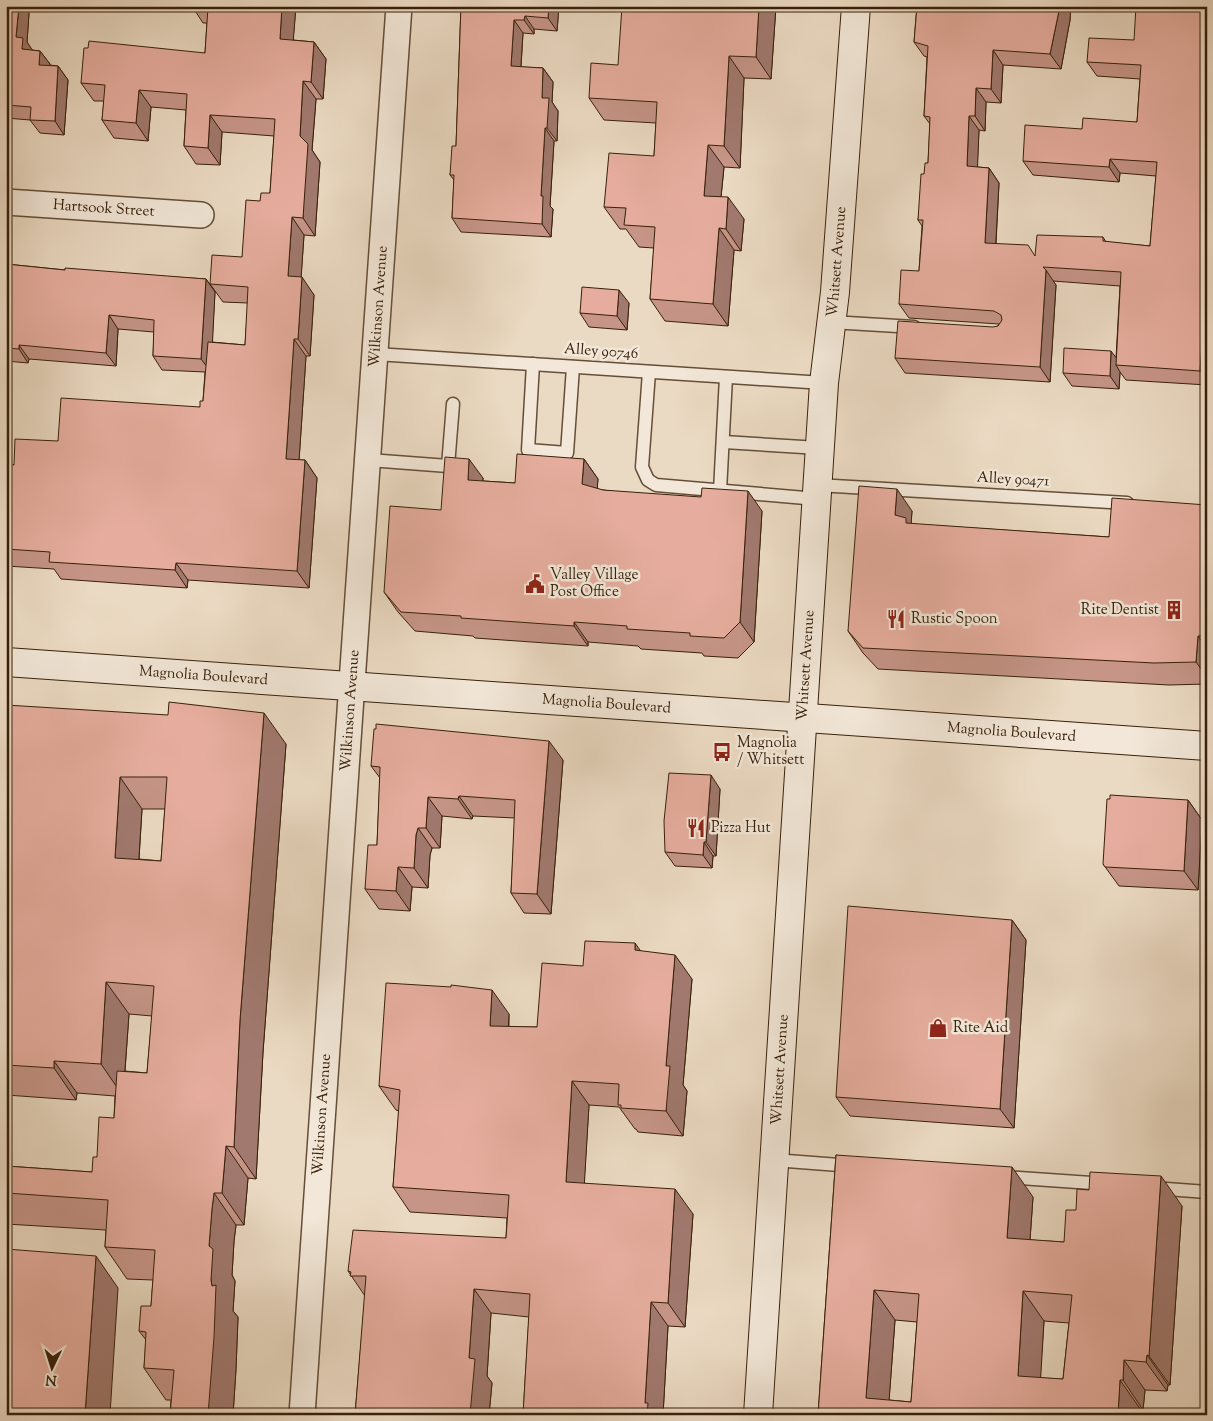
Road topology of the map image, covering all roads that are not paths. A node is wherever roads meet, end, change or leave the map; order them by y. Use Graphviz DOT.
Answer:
graph roads {
  1 [pos="399,6"];
  2 [pos="856,6"];
  3 [pos="6,202"];
  4 [pos="201,216"];
  5 [pos="831,322"];
  6 [pos="927,328"];
  7 [pos="376,354"];
  8 [pos="533,364"];
  9 [pos="573,367"];
  10 [pos="649,372"];
  11 [pos="726,377"];
  12 [pos="824,383"];
  13 [pos="453,404"];
  14 [pos="724,442"];
  15 [pos="819,448"];
  16 [pos="369,460"];
  17 [pos="448,466"];
  18 [pos="446,481"];
  19 [pos="720,491"];
  20 [pos="817,492"];
  21 [pos="1141,503"];
  22 [pos="6,662"];
  23 [pos="352,686"];
  24 [pos="803,718"];
  25 [pos="1207,746"];
  26 [pos="774,1160"];
  27 [pos="865,1167"];
  28 [pos="992,1176"];
  29 [pos="1119,1185"];
  30 [pos="1138,1187"];
  31 [pos="1207,1192"];
  32 [pos="302,1415"];
  33 [pos="758,1415"];
  1 -- 7 [label="street, Wilkinson Avenue"];
  2 -- 5 [label="main road, Whitsett Avenue"];
  3 -- 4 [label="street, Hartsook Street"];
  5 -- 6 [label="lane"];
  5 -- 12 [label="main road, Whitsett Avenue"];
  7 -- 8 [label="lane, Alley 90746"];
  7 -- 16 [label="street, Wilkinson Avenue"];
  8 -- 9 [label="lane, Alley 90746"];
  8 -- 9 [label="lane"];
  9 -- 10 [label="lane, Alley 90746"];
  10 -- 11 [label="lane, Alley 90746"];
  10 -- 19 [label="lane, Alley 90471"];
  11 -- 12 [label="lane, Alley 90746"];
  11 -- 14 [label="lane"];
  12 -- 15 [label="main road, Whitsett Avenue"];
  13 -- 17 [label="lane"];
  14 -- 15 [label="lane"];
  14 -- 19 [label="lane"];
  15 -- 20 [label="main road, Whitsett Avenue"];
  16 -- 17 [label="lane"];
  16 -- 23 [label="street, Wilkinson Avenue"];
  17 -- 18 [label="lane"];
  19 -- 20 [label="lane, Alley 90471"];
  20 -- 21 [label="lane, Alley 90471"];
  20 -- 24 [label="main road, Whitsett Avenue"];
  22 -- 23 [label="main road, Magnolia Boulevard"];
  23 -- 24 [label="main road, Magnolia Boulevard"];
  23 -- 32 [label="street, Wilkinson Avenue"];
  24 -- 25 [label="main road, Magnolia Boulevard"];
  24 -- 26 [label="main road, Whitsett Avenue"];
  26 -- 27 [label="lane"];
  26 -- 33 [label="main road, Whitsett Avenue"];
  28 -- 29 [label="lane"];
  30 -- 31 [label="lane"];
}
